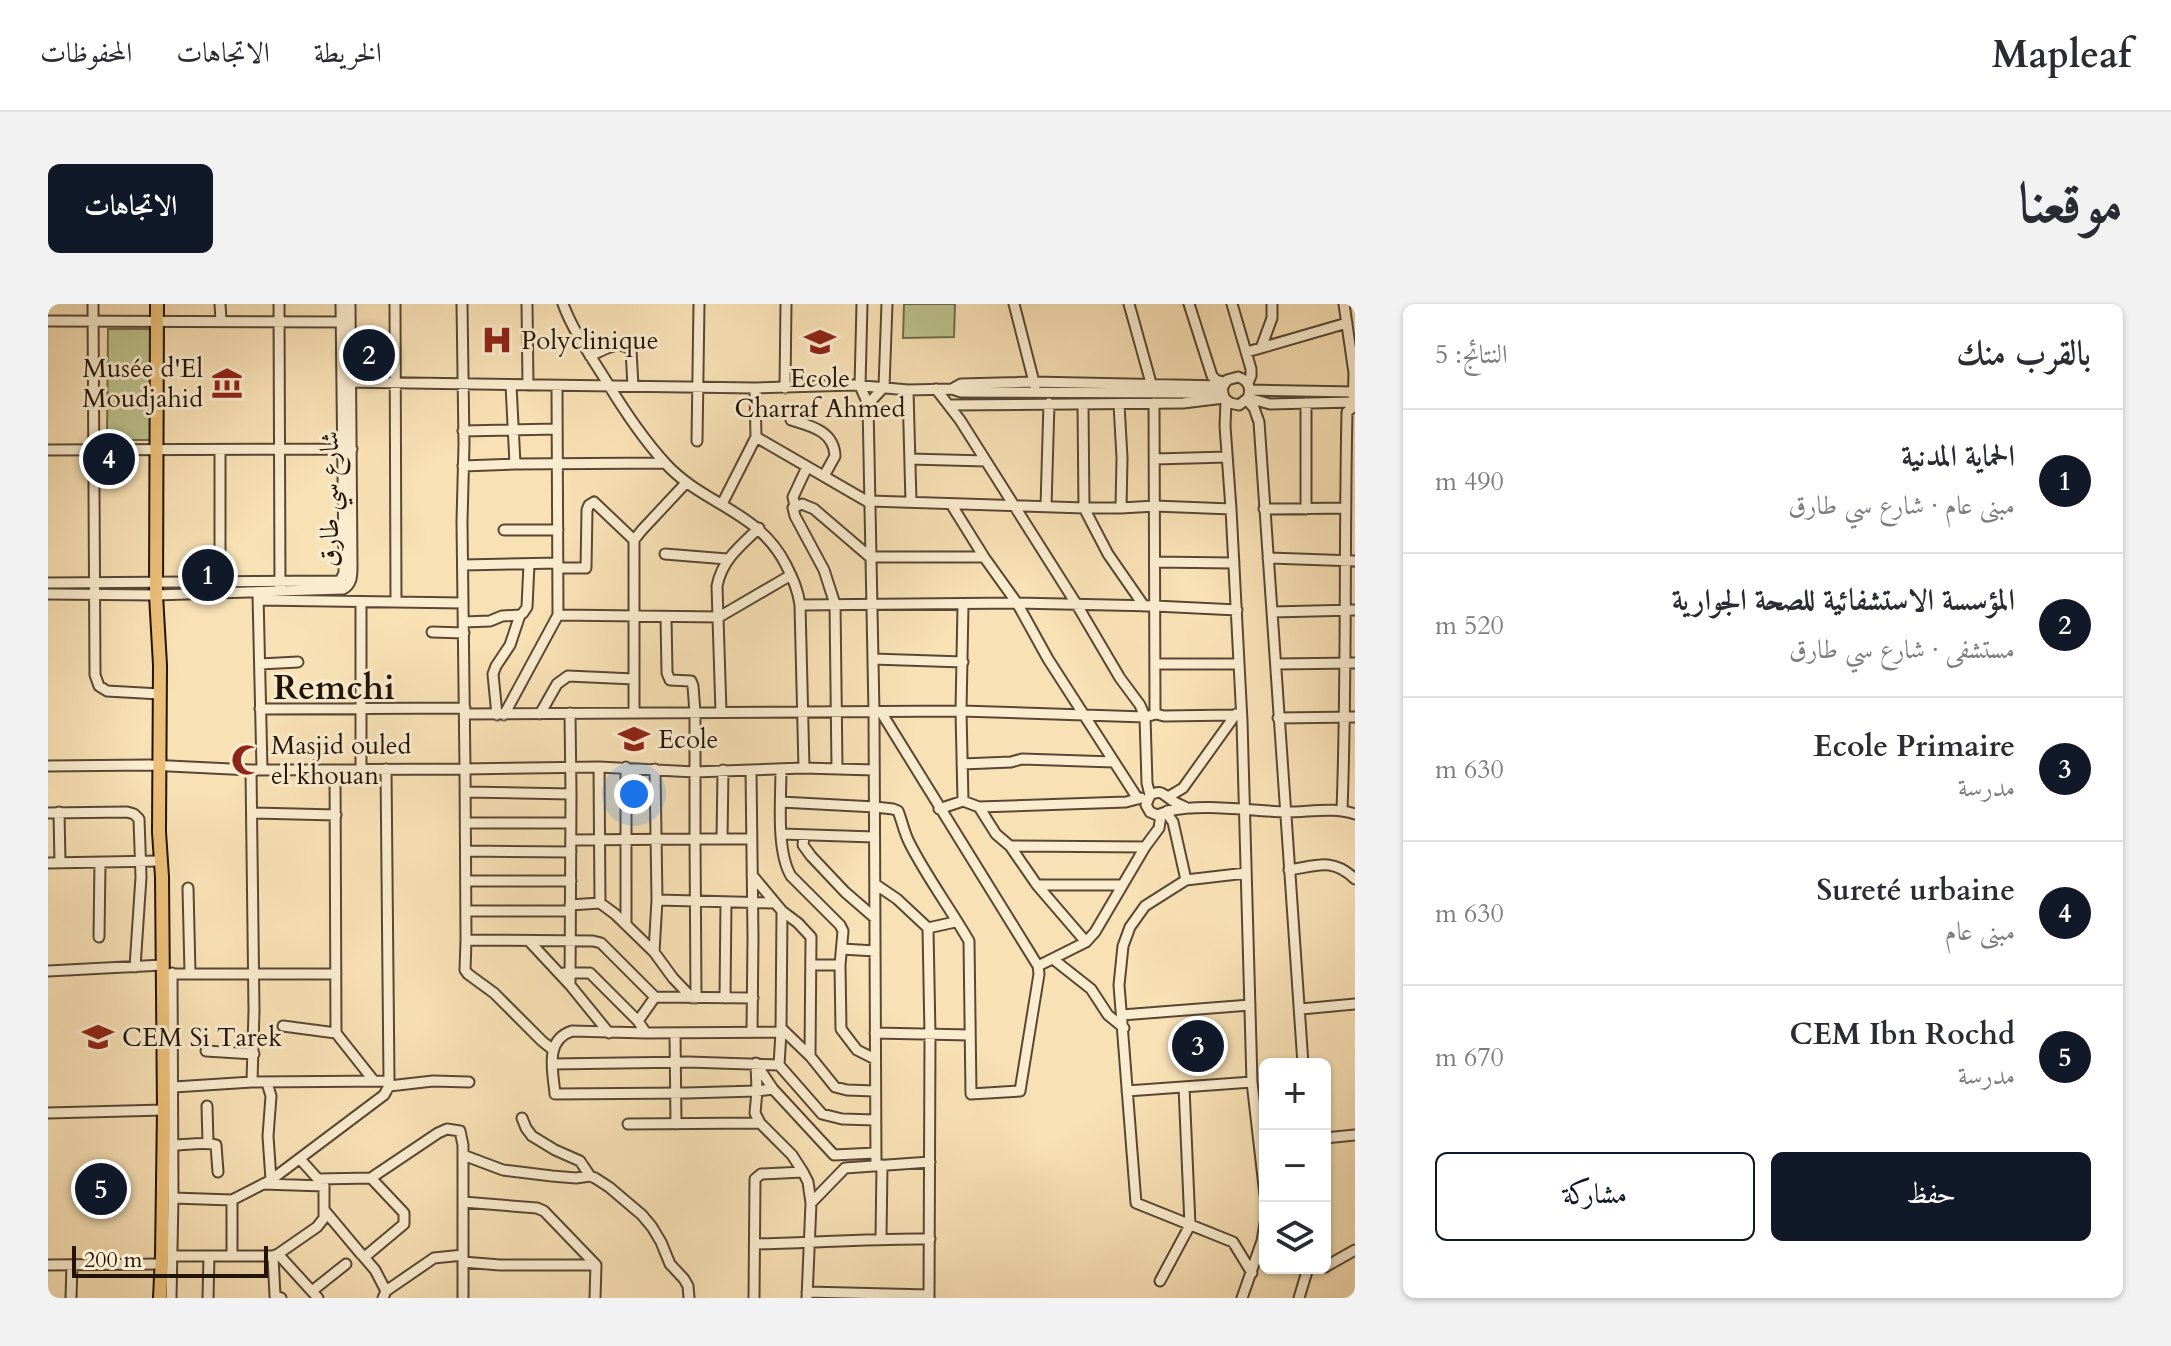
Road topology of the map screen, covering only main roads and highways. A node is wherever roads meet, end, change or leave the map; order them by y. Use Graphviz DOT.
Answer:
graph roads {
  1 [pos="157,304"];
  2 [pos="160,1298"];
  1 -- 2 [label="main road"];
}
